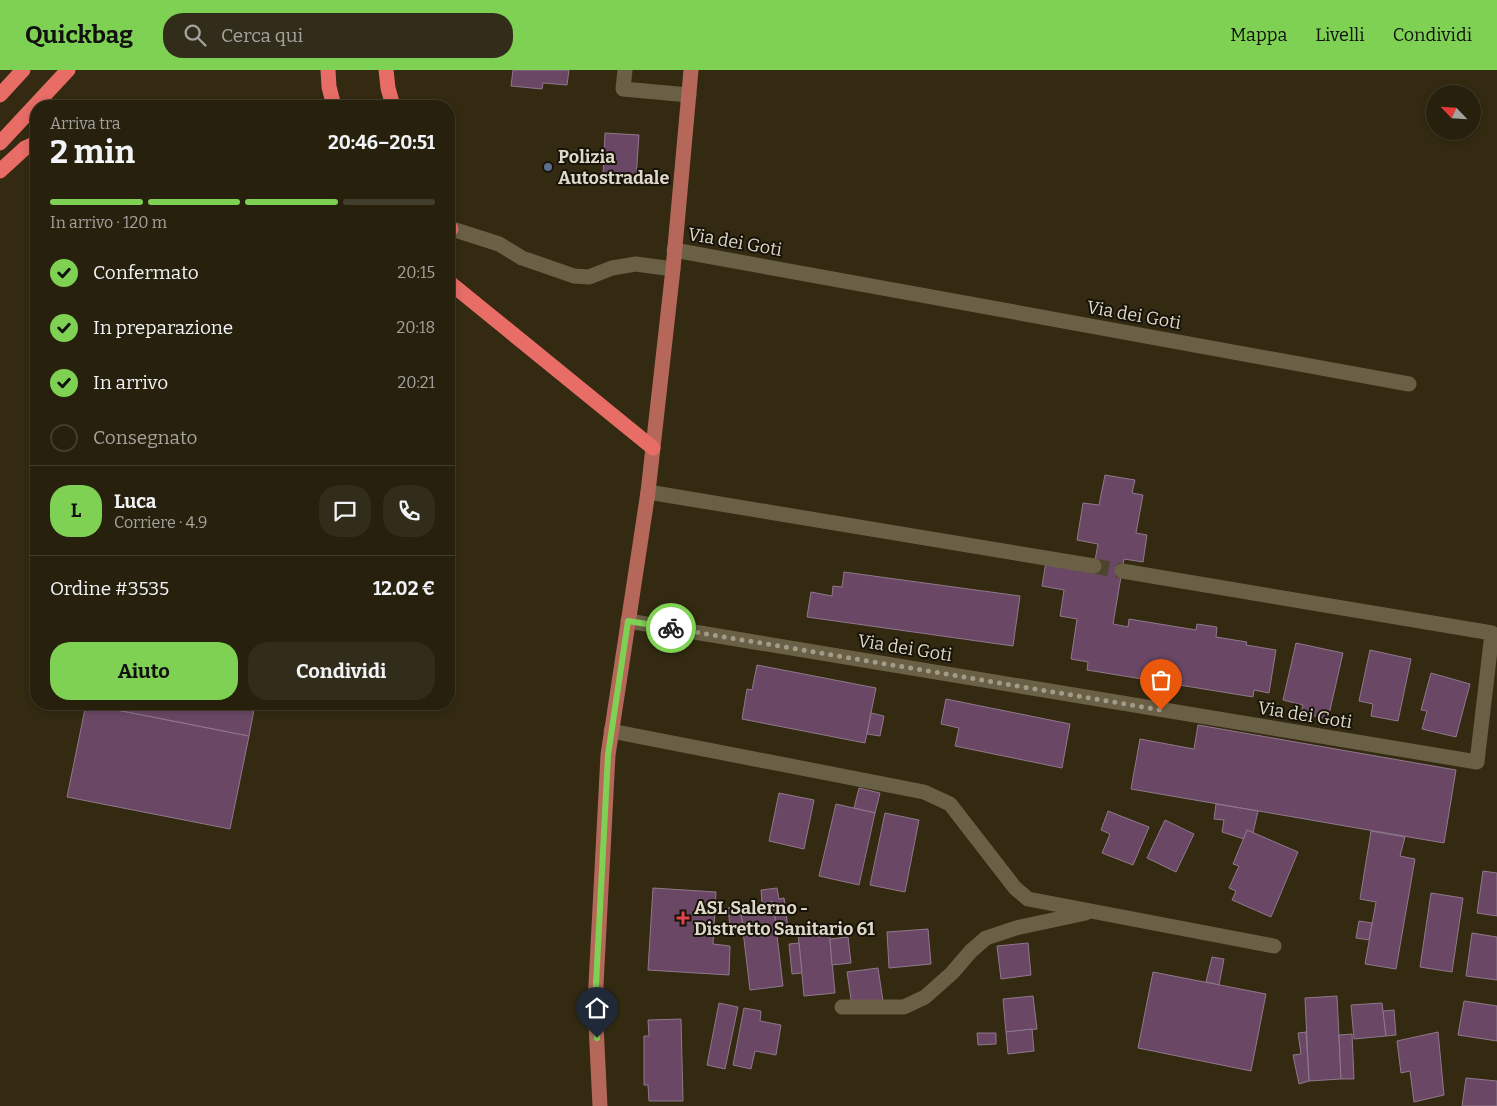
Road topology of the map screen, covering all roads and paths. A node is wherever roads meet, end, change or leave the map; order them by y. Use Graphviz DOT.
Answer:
graph roads {
  1 [pos="23,70"];
  2 [pos="68,70"];
  3 [pos="328,70"];
  4 [pos="386,70"];
  5 [pos="625,70"];
  6 [pos="691,70"];
  7 [pos="0,95"];
  8 [pos="689,95"];
  9 [pos="40,100"];
  10 [pos="332,100"];
  11 [pos="391,100"];
  12 [pos="30,110"];
  13 [pos="0,142"];
  14 [pos="30,146"];
  15 [pos="0,171"];
  16 [pos="455,230"];
  17 [pos="674,250"];
  18 [pos="673,269"];
  19 [pos="455,287"];
  20 [pos="1409,384"];
  21 [pos="653,448"];
  22 [pos="648,492"];
  23 [pos="1094,566"];
  24 [pos="1122,571"];
  25 [pos="628,621"];
  26 [pos="611,731"];
  27 [pos="1094,912"];
  28 [pos="1274,946"];
  29 [pos="842,1007"];
  30 [pos="600,1106"];
  1 -- 7 [label="highway"];
  2 -- 9 [label="highway"];
  3 -- 10 [label="highway"];
  4 -- 11 [label="highway"];
  5 -- 8 [label="street"];
  6 -- 8 [label="main road, Via dei Goti"];
  8 -- 17 [label="main road, Via dei Goti"];
  12 -- 13 [label="highway"];
  14 -- 15 [label="highway"];
  16 -- 18 [label="street"];
  17 -- 18 [label="main road, Via dei Goti"];
  17 -- 20 [label="street, Via dei Goti"];
  18 -- 21 [label="main road, Via dei Goti"];
  19 -- 21 [label="highway"];
  21 -- 22 [label="main road, Via dei Goti"];
  22 -- 23 [label="street"];
  22 -- 25 [label="main road, Via dei Goti"];
  24 -- 25 [label="street, Via dei Goti"];
  25 -- 26 [label="main road, Via dei Goti"];
  26 -- 27 [label="street"];
  26 -- 30 [label="main road, Via dei Goti"];
  27 -- 28 [label="street"];
  27 -- 29 [label="street"];
}
